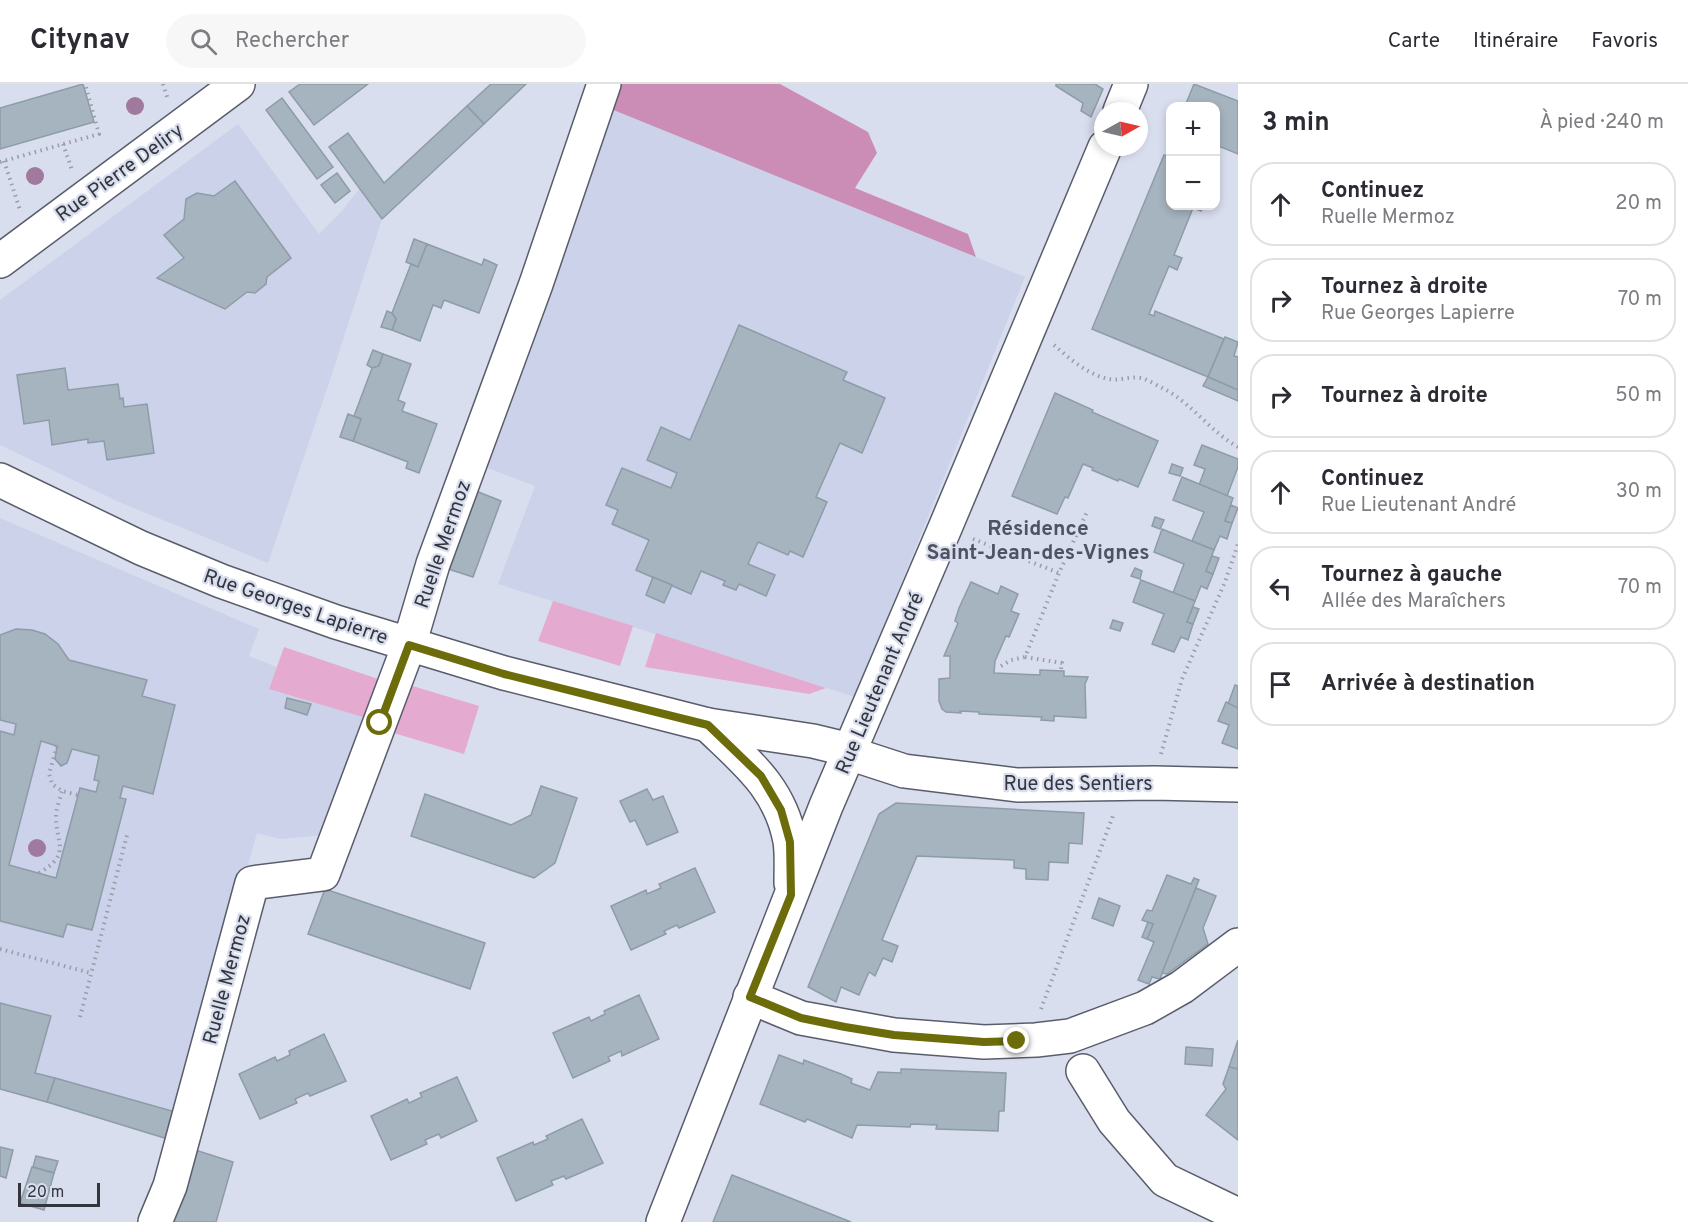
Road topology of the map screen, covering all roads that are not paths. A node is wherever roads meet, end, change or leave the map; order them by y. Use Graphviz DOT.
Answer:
graph roads {
  1 [pos="238,84"];
  2 [pos="604,84"];
  3 [pos="1131,84"];
  4 [pos="1124,102"];
  5 [pos="1101,156"];
  6 [pos="0,261"];
  7 [pos="0,480"];
  8 [pos="409,645"];
  9 [pos="708,725"];
  10 [pos="850,750"];
  11 [pos="1238,785"];
  12 [pos="791,895"];
  13 [pos="1238,945"];
  14 [pos="750,997"];
  15 [pos="1083,1071"];
  16 [pos="1238,1215"];
  17 [pos="155,1222"];
  18 [pos="663,1222"];
  1 -- 6 [label="street, Rue Pierre Deliry"];
  2 -- 8 [label="street, Ruelle Mermoz"];
  3 -- 4 [label="street"];
  5 -- 10 [label="street, Rue Lieutenant André"];
  7 -- 8 [label="street, Rue Georges Lapierre"];
  8 -- 9 [label="street, Rue Georges Lapierre"];
  8 -- 17 [label="street, Ruelle Mermoz"];
  9 -- 10 [label="street, Rue Georges Lapierre"];
  9 -- 12 [label="street"];
  10 -- 11 [label="street, Rue des Sentiers"];
  10 -- 12 [label="street, Rue Lieutenant André"];
  12 -- 14 [label="street, Rue Lieutenant André"];
  13 -- 14 [label="street"];
  14 -- 18 [label="street, Rue Lieutenant André"];
  15 -- 16 [label="street"];
}
